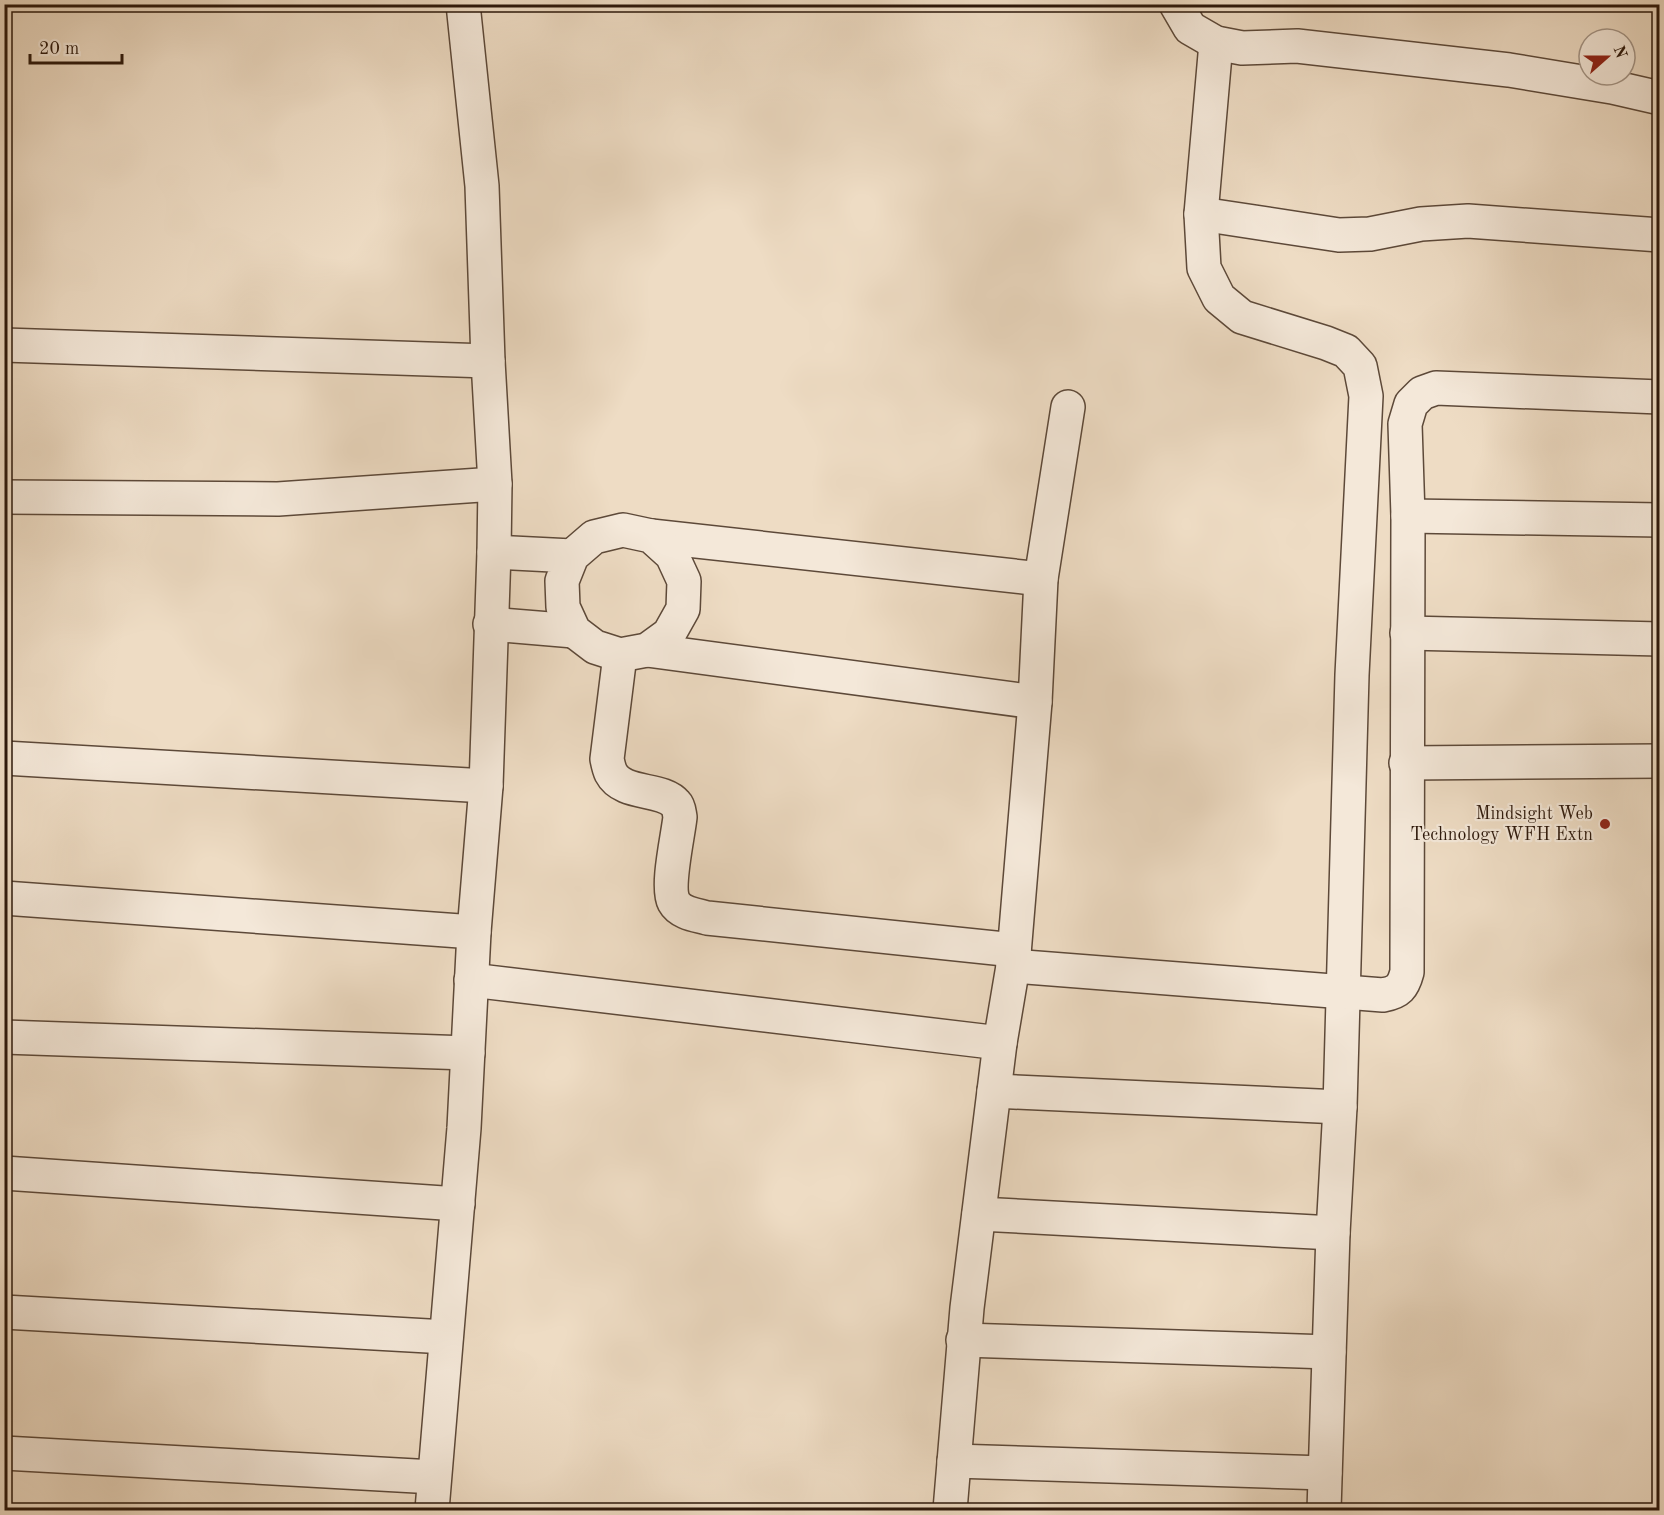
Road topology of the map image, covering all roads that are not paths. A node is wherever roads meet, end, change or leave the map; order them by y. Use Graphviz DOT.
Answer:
graph roads {
  1 [pos="463,4"];
  2 [pos="1176,4"];
  3 [pos="1216,43"];
  4 [pos="1659,98"];
  5 [pos="1200,214"];
  6 [pos="1659,235"];
  7 [pos="4,345"];
  8 [pos="488,361"];
  9 [pos="1659,398"];
  10 [pos="1068,406"];
  11 [pos="495,484"];
  12 [pos="4,497"];
  13 [pos="1408,516"];
  14 [pos="1659,520"];
  15 [pos="651,536"];
  16 [pos="494,552"];
  17 [pos="572,556"];
  18 [pos="1041,579"];
  19 [pos="490,624"];
  20 [pos="574,631"];
  21 [pos="1407,633"];
  22 [pos="1659,639"];
  23 [pos="634,652"];
  24 [pos="1035,702"];
  25 [pos="4,758"];
  26 [pos="1659,761"];
  27 [pos="1406,763"];
  28 [pos="486,786"];
  29 [pos="4,898"];
  30 [pos="474,932"];
  31 [pos="1014,958"];
  32 [pos="471,980"];
  33 [pos="1344,991"];
  34 [pos="4,1037"];
  35 [pos="1000,1043"];
  36 [pos="468,1053"];
  37 [pos="994,1091"];
  38 [pos="1340,1107"];
  39 [pos="4,1173"];
  40 [pos="458,1204"];
  41 [pos="979,1214"];
  42 [pos="1333,1233"];
  43 [pos="4,1312"];
  44 [pos="446,1337"];
  45 [pos="963,1340"];
  46 [pos="1329,1352"];
  47 [pos="4,1453"];
  48 [pos="954,1461"];
  49 [pos="1325,1473"];
  50 [pos="434,1477"];
  51 [pos="432,1510"];
  52 [pos="950,1510"];
  53 [pos="1324,1510"];
  1 -- 8 [label="street"];
  2 -- 3 [label="street"];
  3 -- 4 [label="street"];
  3 -- 5 [label="street"];
  5 -- 6 [label="street"];
  5 -- 33 [label="street"];
  7 -- 8 [label="street"];
  8 -- 11 [label="street"];
  9 -- 13 [label="street"];
  10 -- 18 [label="street"];
  11 -- 12 [label="street"];
  11 -- 16 [label="street"];
  13 -- 14 [label="street"];
  13 -- 21 [label="street"];
  15 -- 17 [label="street"];
  15 -- 18 [label="street"];
  15 -- 23 [label="street"];
  16 -- 17 [label="street"];
  16 -- 19 [label="street"];
  17 -- 20 [label="street"];
  18 -- 24 [label="street"];
  19 -- 20 [label="street"];
  19 -- 28 [label="street"];
  20 -- 23 [label="street"];
  21 -- 22 [label="street"];
  21 -- 27 [label="street"];
  23 -- 24 [label="street"];
  23 -- 31 [label="street"];
  24 -- 31 [label="street"];
  25 -- 28 [label="street"];
  26 -- 27 [label="street"];
  27 -- 33 [label="street"];
  28 -- 30 [label="street"];
  29 -- 30 [label="street"];
  30 -- 32 [label="street"];
  31 -- 33 [label="street"];
  31 -- 35 [label="street"];
  32 -- 35 [label="street"];
  32 -- 36 [label="street"];
  33 -- 38 [label="street"];
  34 -- 36 [label="street"];
  35 -- 37 [label="street"];
  36 -- 40 [label="street"];
  37 -- 38 [label="street"];
  37 -- 41 [label="street"];
  38 -- 42 [label="street"];
  39 -- 40 [label="street"];
  40 -- 44 [label="street"];
  41 -- 42 [label="street"];
  41 -- 45 [label="street"];
  42 -- 46 [label="street"];
  43 -- 44 [label="street"];
  44 -- 50 [label="street"];
  45 -- 46 [label="street"];
  45 -- 48 [label="street"];
  46 -- 49 [label="street"];
  47 -- 50 [label="street"];
  48 -- 49 [label="street"];
  48 -- 52 [label="street"];
  49 -- 53 [label="street"];
  50 -- 51 [label="street"];
}
